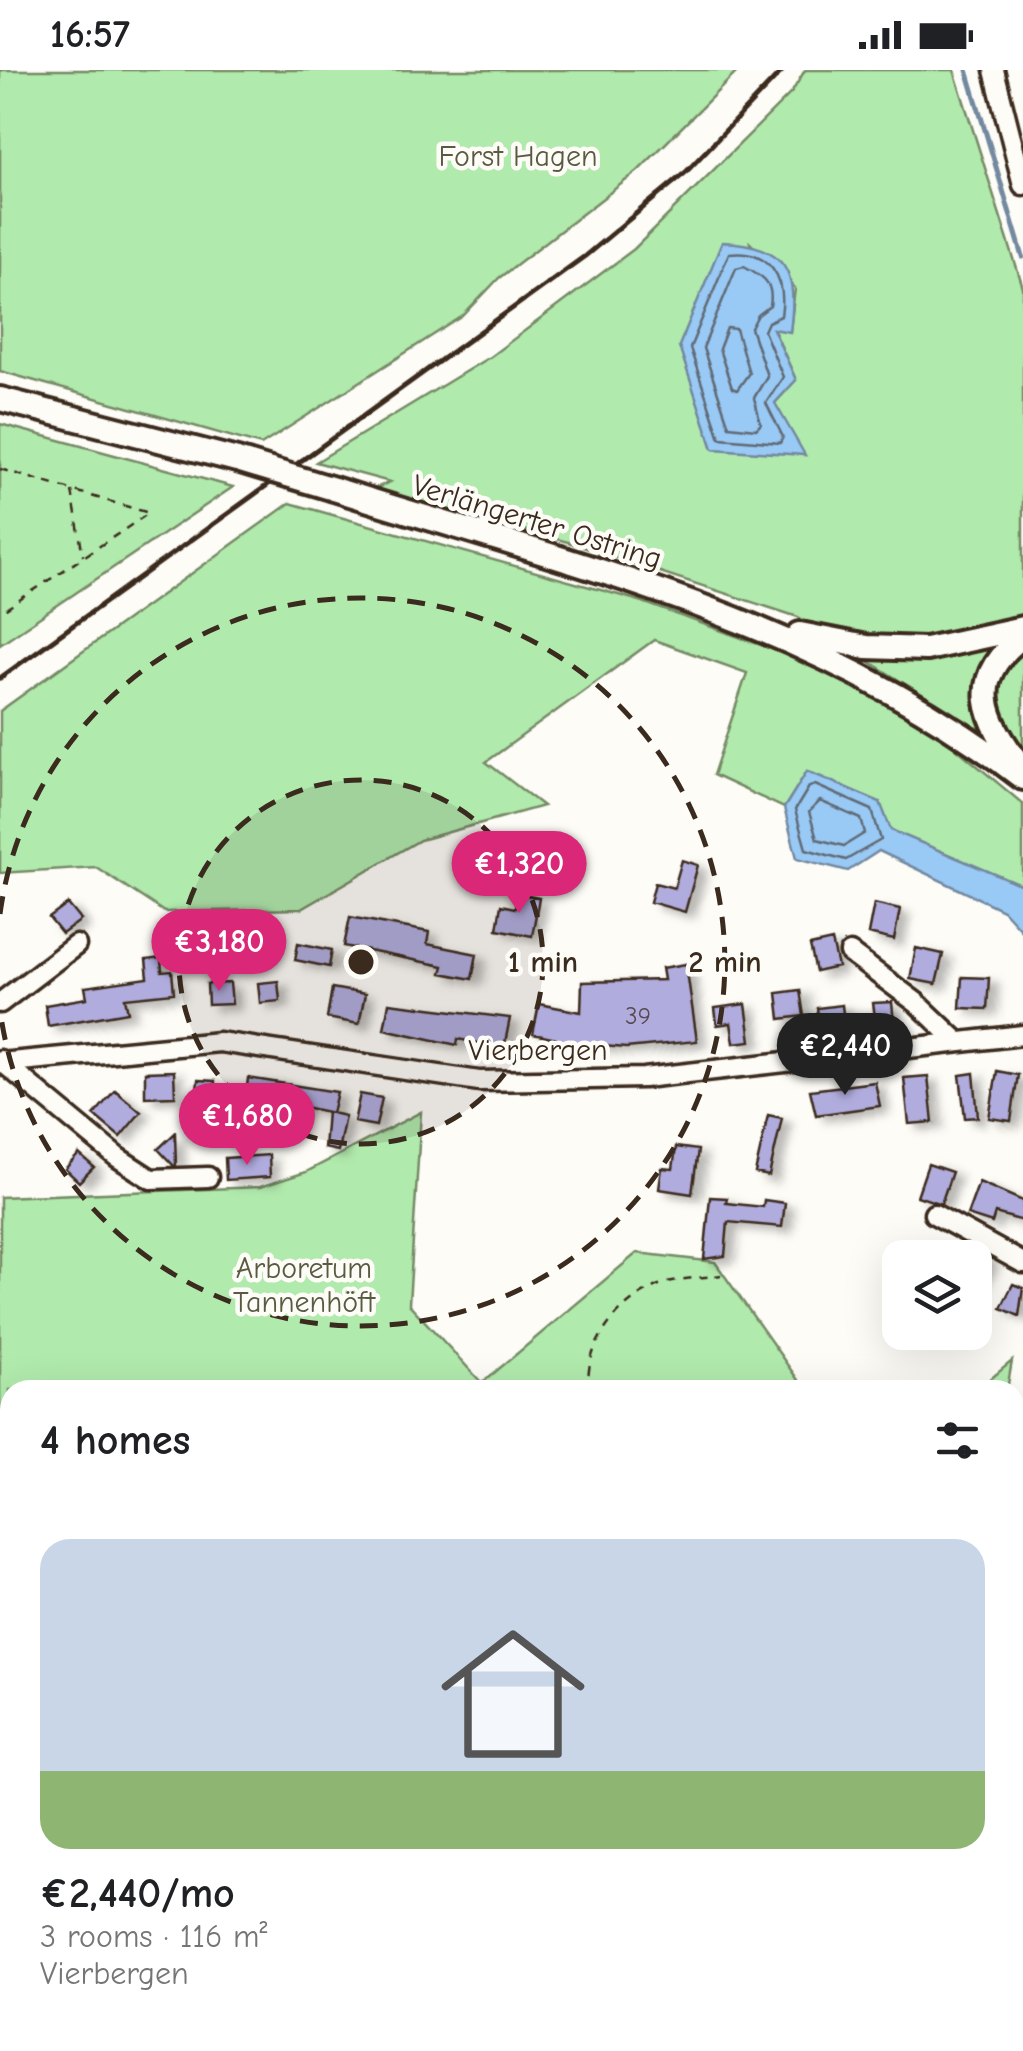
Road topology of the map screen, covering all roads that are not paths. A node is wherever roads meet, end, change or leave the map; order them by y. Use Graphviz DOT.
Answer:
graph roads {
  1 [pos="994,70"];
  2 [pos="1023,185"];
  3 [pos="0,398"];
  4 [pos="758,625"];
  5 [pos="1023,628"];
  6 [pos="1023,636"];
  7 [pos="1023,770"];
  8 [pos="1023,778"];
  9 [pos="76,945"];
  10 [pos="850,953"];
  11 [pos="0,1003"];
  12 [pos="1023,1035"];
  13 [pos="958,1042"];
  14 [pos="0,1062"];
  15 [pos="208,1178"];
  16 [pos="934,1214"];
  17 [pos="1023,1263"];
  1 -- 2 [label="street"];
  3 -- 4 [label="main road, Verlängerter Ostring, bridge"];
  4 -- 5 [label="main road"];
  4 -- 8 [label="main road, Verlängerter Ostring"];
  6 -- 7 [label="main road"];
  9 -- 11 [label="street"];
  10 -- 13 [label="street"];
  12 -- 13 [label="street, Vierbergen"];
  13 -- 14 [label="street, Vierbergen"];
  14 -- 15 [label="street"];
  16 -- 17 [label="street"];
}
